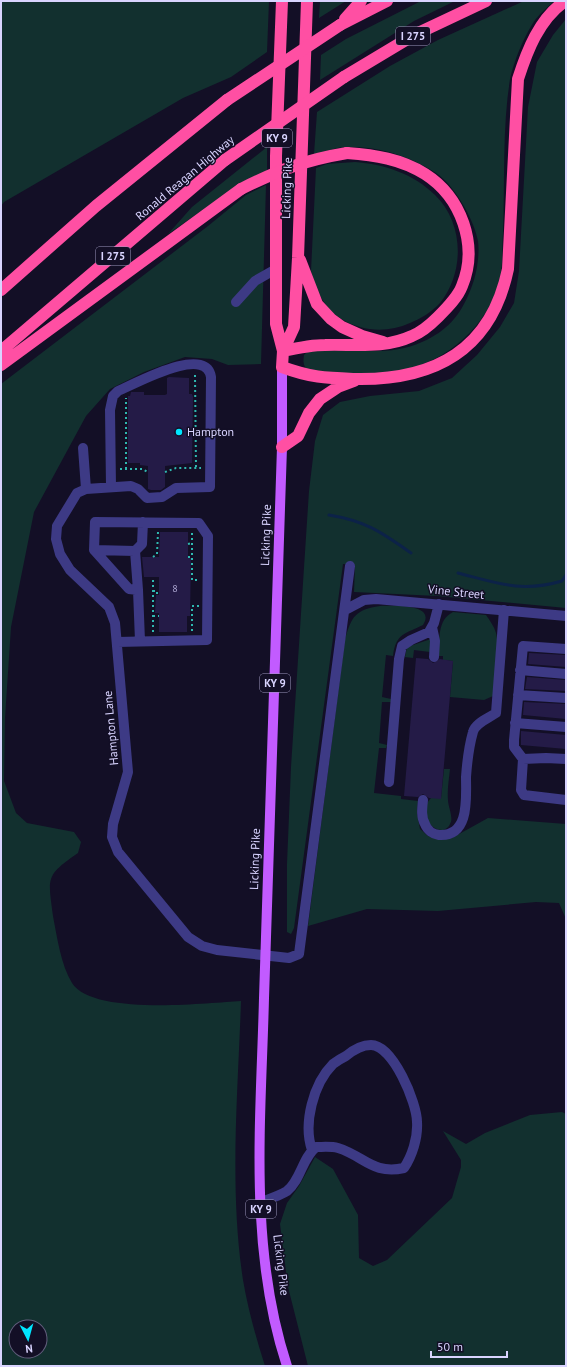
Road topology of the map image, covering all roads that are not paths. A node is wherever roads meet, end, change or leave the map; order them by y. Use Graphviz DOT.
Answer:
graph roads {
  1 [pos="282,1"];
  2 [pos="307,1"];
  3 [pos="361,1"];
  4 [pos="387,1"];
  5 [pos="486,1"];
  6 [pos="565,1"];
  7 [pos="340,25"];
  8 [pos="298,258"];
  9 [pos="276,269"];
  10 [pos="1,290"];
  11 [pos="236,302"];
  12 [pos="386,344"];
  13 [pos="1,351"];
  14 [pos="283,351"];
  15 [pos="1,365"];
  16 [pos="282,367"];
  17 [pos="362,379"];
  18 [pos="282,447"];
  19 [pos="83,448"];
  20 [pos="111,487"];
  21 [pos="86,489"];
  22 [pos="143,522"];
  23 [pos="94,550"];
  24 [pos="135,551"];
  25 [pos="350,566"];
  26 [pos="138,590"];
  27 [pos="439,604"];
  28 [pos="345,610"];
  29 [pos="504,610"];
  30 [pos="566,616"];
  31 [pos="432,627"];
  32 [pos="140,641"];
  33 [pos="117,642"];
  34 [pos="566,649"];
  35 [pos="434,658"];
  36 [pos="520,670"];
  37 [pos="566,674"];
  38 [pos="518,695"];
  39 [pos="566,698"];
  40 [pos="516,723"];
  41 [pos="566,727"];
  42 [pos="523,759"];
  43 [pos="566,759"];
  44 [pos="388,782"];
  45 [pos="423,800"];
  46 [pos="566,800"];
  47 [pos="265,956"];
  48 [pos="312,1150"];
  49 [pos="260,1202"];
  50 [pos="286,1366"];
  1 -- 9 [label="highway, Licking Pike / KY 9"];
  2 -- 8 [label="highway, Licking Pike / KY 9"];
  3 -- 7 [label="highway"];
  4 -- 7 [label="highway"];
  5 -- 13 [label="highway, Ronald Reagan Highway / I 275, bridge"];
  6 -- 17 [label="highway"];
  7 -- 10 [label="highway, bridge"];
  8 -- 12 [label="highway"];
  8 -- 14 [label="highway, Licking Pike / KY 9"];
  9 -- 11 [label="street"];
  9 -- 14 [label="highway, Licking Pike / KY 9"];
  12 -- 14 [label="highway"];
  12 -- 15 [label="highway, bridge"];
  14 -- 16 [label="highway, Licking Pike / KY 9"];
  16 -- 17 [label="highway"];
  16 -- 18 [label="main road, Licking Pike / KY 9"];
  17 -- 18 [label="highway"];
  18 -- 47 [label="main road, Licking Pike / KY 9"];
  19 -- 21 [label="street"];
  20 -- 20 [label="street"];
  20 -- 21 [label="street"];
  21 -- 33 [label="street, Hampton Lane"];
  22 -- 23 [label="street"];
  22 -- 24 [label="street"];
  22 -- 32 [label="street"];
  23 -- 24 [label="street"];
  23 -- 26 [label="street"];
  24 -- 26 [label="street"];
  25 -- 28 [label="street"];
  26 -- 32 [label="street"];
  27 -- 28 [label="street, Vine Street"];
  27 -- 29 [label="street, Vine Street"];
  27 -- 31 [label="street"];
  28 -- 47 [label="street, Hampton Lane"];
  29 -- 30 [label="street, Vine Street"];
  29 -- 45 [label="street"];
  31 -- 35 [label="street"];
  31 -- 44 [label="street"];
  32 -- 33 [label="street"];
  33 -- 47 [label="street, Hampton Lane"];
  34 -- 36 [label="street"];
  36 -- 37 [label="street"];
  36 -- 38 [label="street"];
  38 -- 39 [label="street"];
  38 -- 40 [label="street"];
  40 -- 41 [label="street"];
  40 -- 42 [label="street"];
  42 -- 43 [label="street"];
  42 -- 46 [label="street"];
  47 -- 49 [label="main road, Licking Pike / KY 9"];
  48 -- 48 [label="street"];
  48 -- 49 [label="street"];
  49 -- 50 [label="main road, Licking Pike / KY 9"];
}
